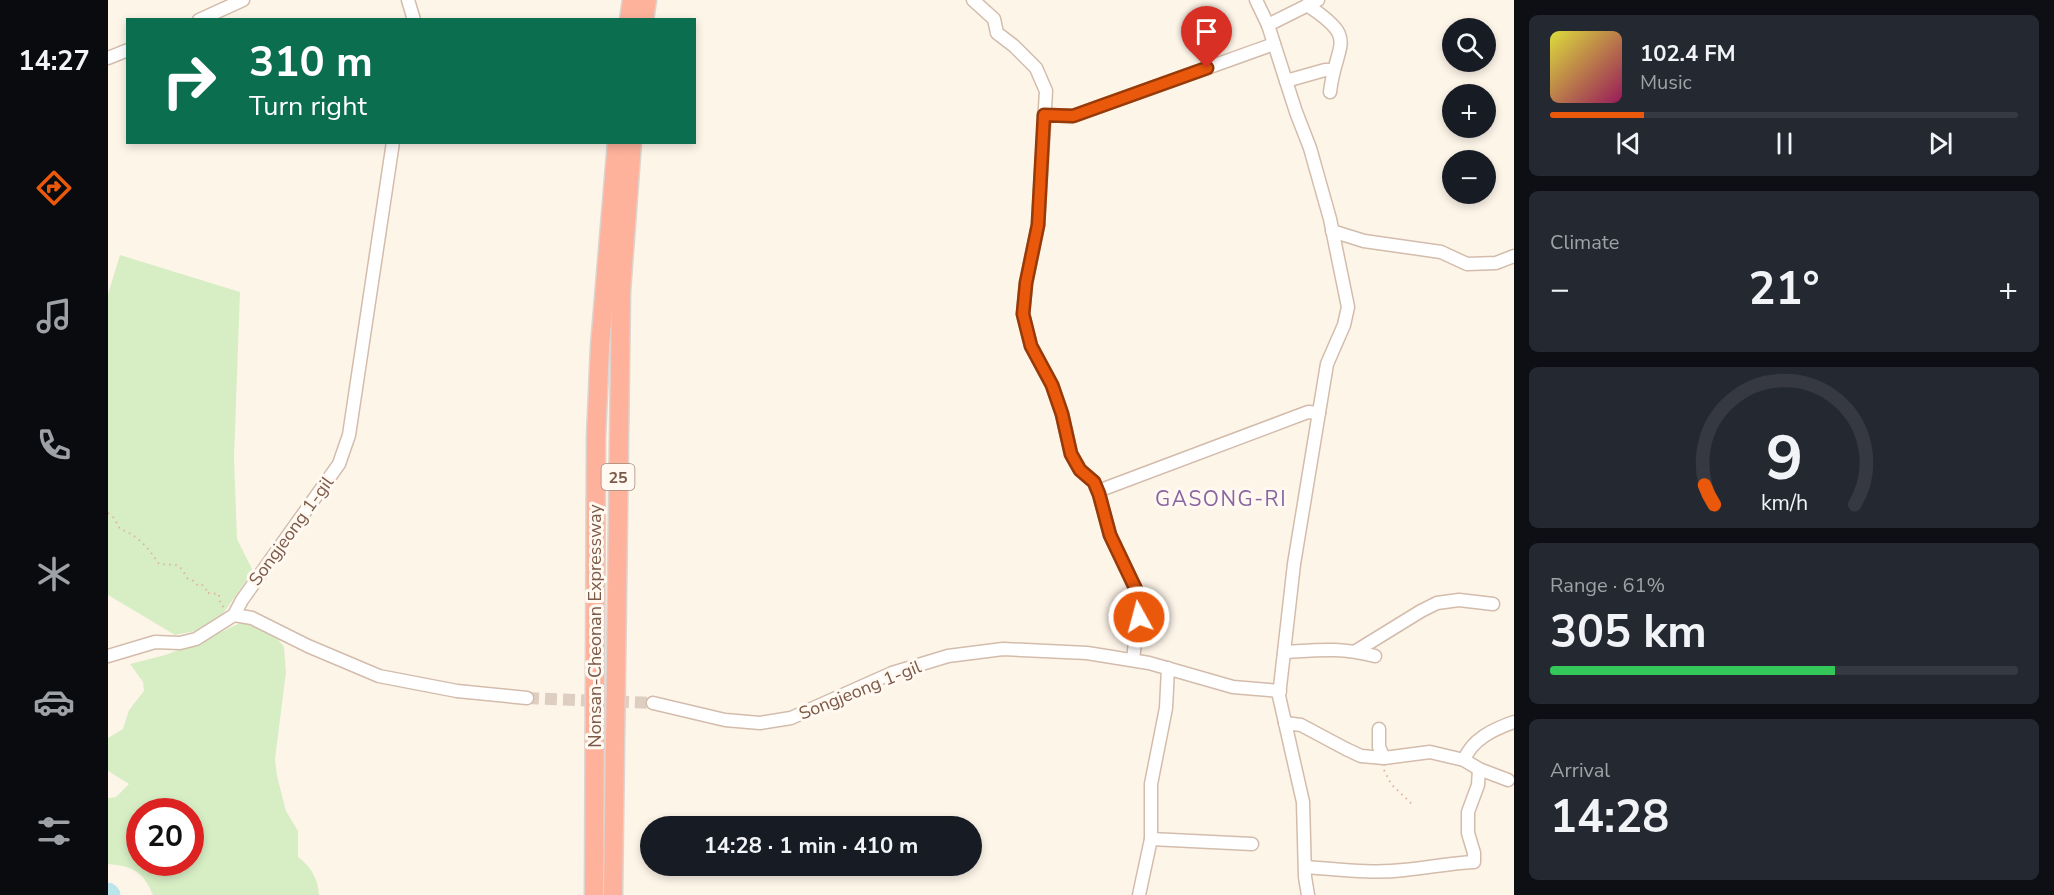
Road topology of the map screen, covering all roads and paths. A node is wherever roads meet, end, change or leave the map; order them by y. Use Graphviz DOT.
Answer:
graph roads {
  1 [pos="243,0"];
  2 [pos="408,0"];
  3 [pos="632,0"];
  4 [pos="647,0"];
  5 [pos="973,0"];
  6 [pos="1256,0"];
  7 [pos="1312,3"];
  8 [pos="203,18"];
  9 [pos="413,18"];
  10 [pos="629,18"];
  11 [pos="644,18"];
  12 [pos="1268,25"];
  13 [pos="1274,44"];
  14 [pos="126,51"];
  15 [pos="108,58"];
  16 [pos="1333,70"];
  17 [pos="1286,81"];
  18 [pos="1330,92"];
  19 [pos="1044,115"];
  20 [pos="393,144"];
  21 [pos="617,144"];
  22 [pos="632,144"];
  23 [pos="1332,231"];
  24 [pos="1514,256"];
  25 [pos="1319,413"];
  26 [pos="1098,491"];
  27 [pos="108,513"];
  28 [pos="1493,604"];
  29 [pos="233,616"];
  30 [pos="1356,651"];
  31 [pos="1285,652"];
  32 [pos="108,656"];
  33 [pos="1375,656"];
  34 [pos="1133,660"];
  35 [pos="1168,668"];
  36 [pos="1280,691"];
  37 [pos="527,698"];
  38 [pos="653,703"];
  39 [pos="1514,722"];
  40 [pos="1285,723"];
  41 [pos="1379,729"];
  42 [pos="1384,758"];
  43 [pos="1464,760"];
  44 [pos="1479,770"];
  45 [pos="1508,780"];
  46 [pos="1413,806"];
  47 [pos="1151,839"];
  48 [pos="1252,844"];
  49 [pos="1305,867"];
  50 [pos="594,895"];
  51 [pos="613,895"];
  52 [pos="1139,895"];
  53 [pos="1308,895"];
  1 -- 8 [label="street"];
  2 -- 9 [label="street"];
  3 -- 10 [label="highway"];
  4 -- 11 [label="highway"];
  5 -- 19 [label="street"];
  6 -- 12 [label="street"];
  7 -- 12 [label="street"];
  7 -- 16 [label="street"];
  12 -- 13 [label="street"];
  13 -- 17 [label="street"];
  13 -- 19 [label="street"];
  14 -- 15 [label="street"];
  16 -- 17 [label="street"];
  16 -- 18 [label="street"];
  17 -- 23 [label="street"];
  19 -- 26 [label="street"];
  20 -- 29 [label="street, Songjeong 1-gil"];
  21 -- 50 [label="highway, Nonsan-Cheonan Expressway / 25"];
  22 -- 51 [label="highway, Nonsan-Cheonan Expressway / 25"];
  23 -- 24 [label="street"];
  23 -- 25 [label="street"];
  25 -- 26 [label="street"];
  25 -- 31 [label="street"];
  26 -- 34 [label="street"];
  27 -- 29 [label="path"];
  28 -- 30 [label="street"];
  29 -- 32 [label="street"];
  29 -- 37 [label="street"];
  30 -- 31 [label="street"];
  30 -- 33 [label="street"];
  31 -- 36 [label="street"];
  34 -- 35 [label="street, Songjeong 1-gil"];
  34 -- 38 [label="street, Songjeong 1-gil"];
  35 -- 36 [label="street, Songjeong 1-gil"];
  35 -- 47 [label="street"];
  36 -- 40 [label="street"];
  39 -- 43 [label="street"];
  40 -- 42 [label="street"];
  40 -- 49 [label="street"];
  41 -- 42 [label="street"];
  42 -- 43 [label="street"];
  42 -- 46 [label="path"];
  43 -- 44 [label="street"];
  44 -- 45 [label="street"];
  44 -- 49 [label="street"];
  47 -- 48 [label="street"];
  47 -- 52 [label="street"];
  49 -- 53 [label="street"];
}
